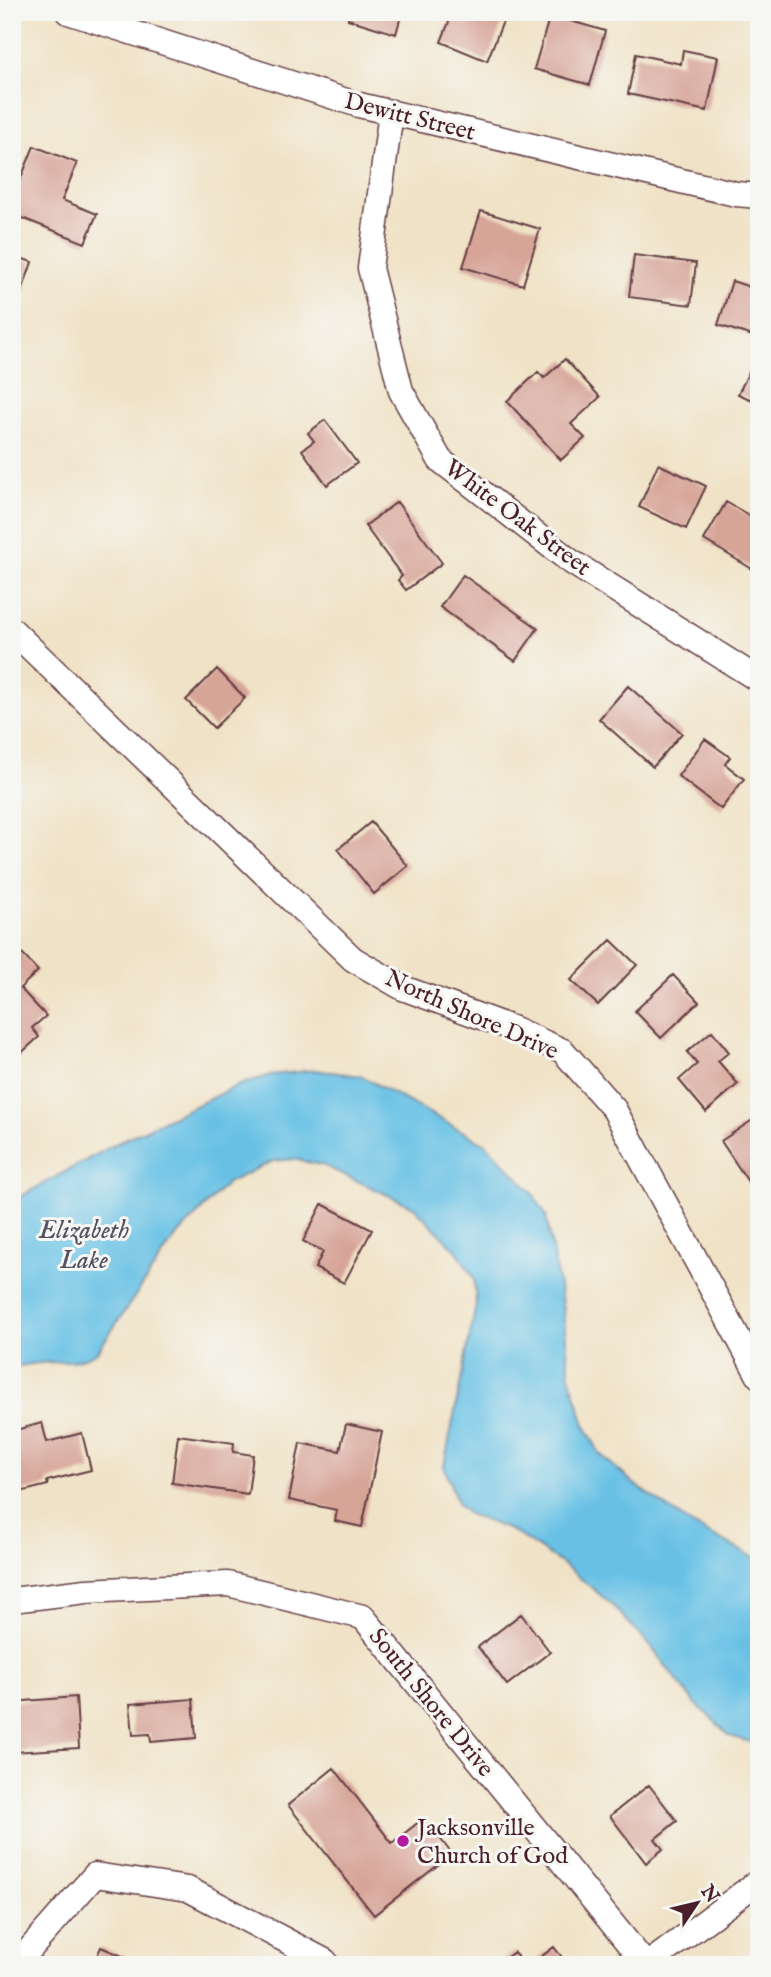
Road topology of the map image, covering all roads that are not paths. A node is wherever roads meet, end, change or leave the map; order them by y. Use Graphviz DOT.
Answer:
graph roads {
  1 [pos="68,12"];
  2 [pos="391,113"];
  3 [pos="759,196"];
  4 [pos="12,630"];
  5 [pos="759,680"];
  6 [pos="759,1376"];
  7 [pos="12,1600"];
  8 [pos="759,1881"];
  9 [pos="16,1965"];
  10 [pos="328,1965"];
  11 [pos="647,1965"];
  1 -- 2 [label="street, Dewitt Street"];
  2 -- 3 [label="street, Dewitt Street"];
  2 -- 5 [label="street, White Oak Street"];
  4 -- 6 [label="street, North Shore Drive"];
  7 -- 11 [label="street, South Shore Drive"];
  8 -- 11 [label="street"];
  9 -- 10 [label="street"];
}
